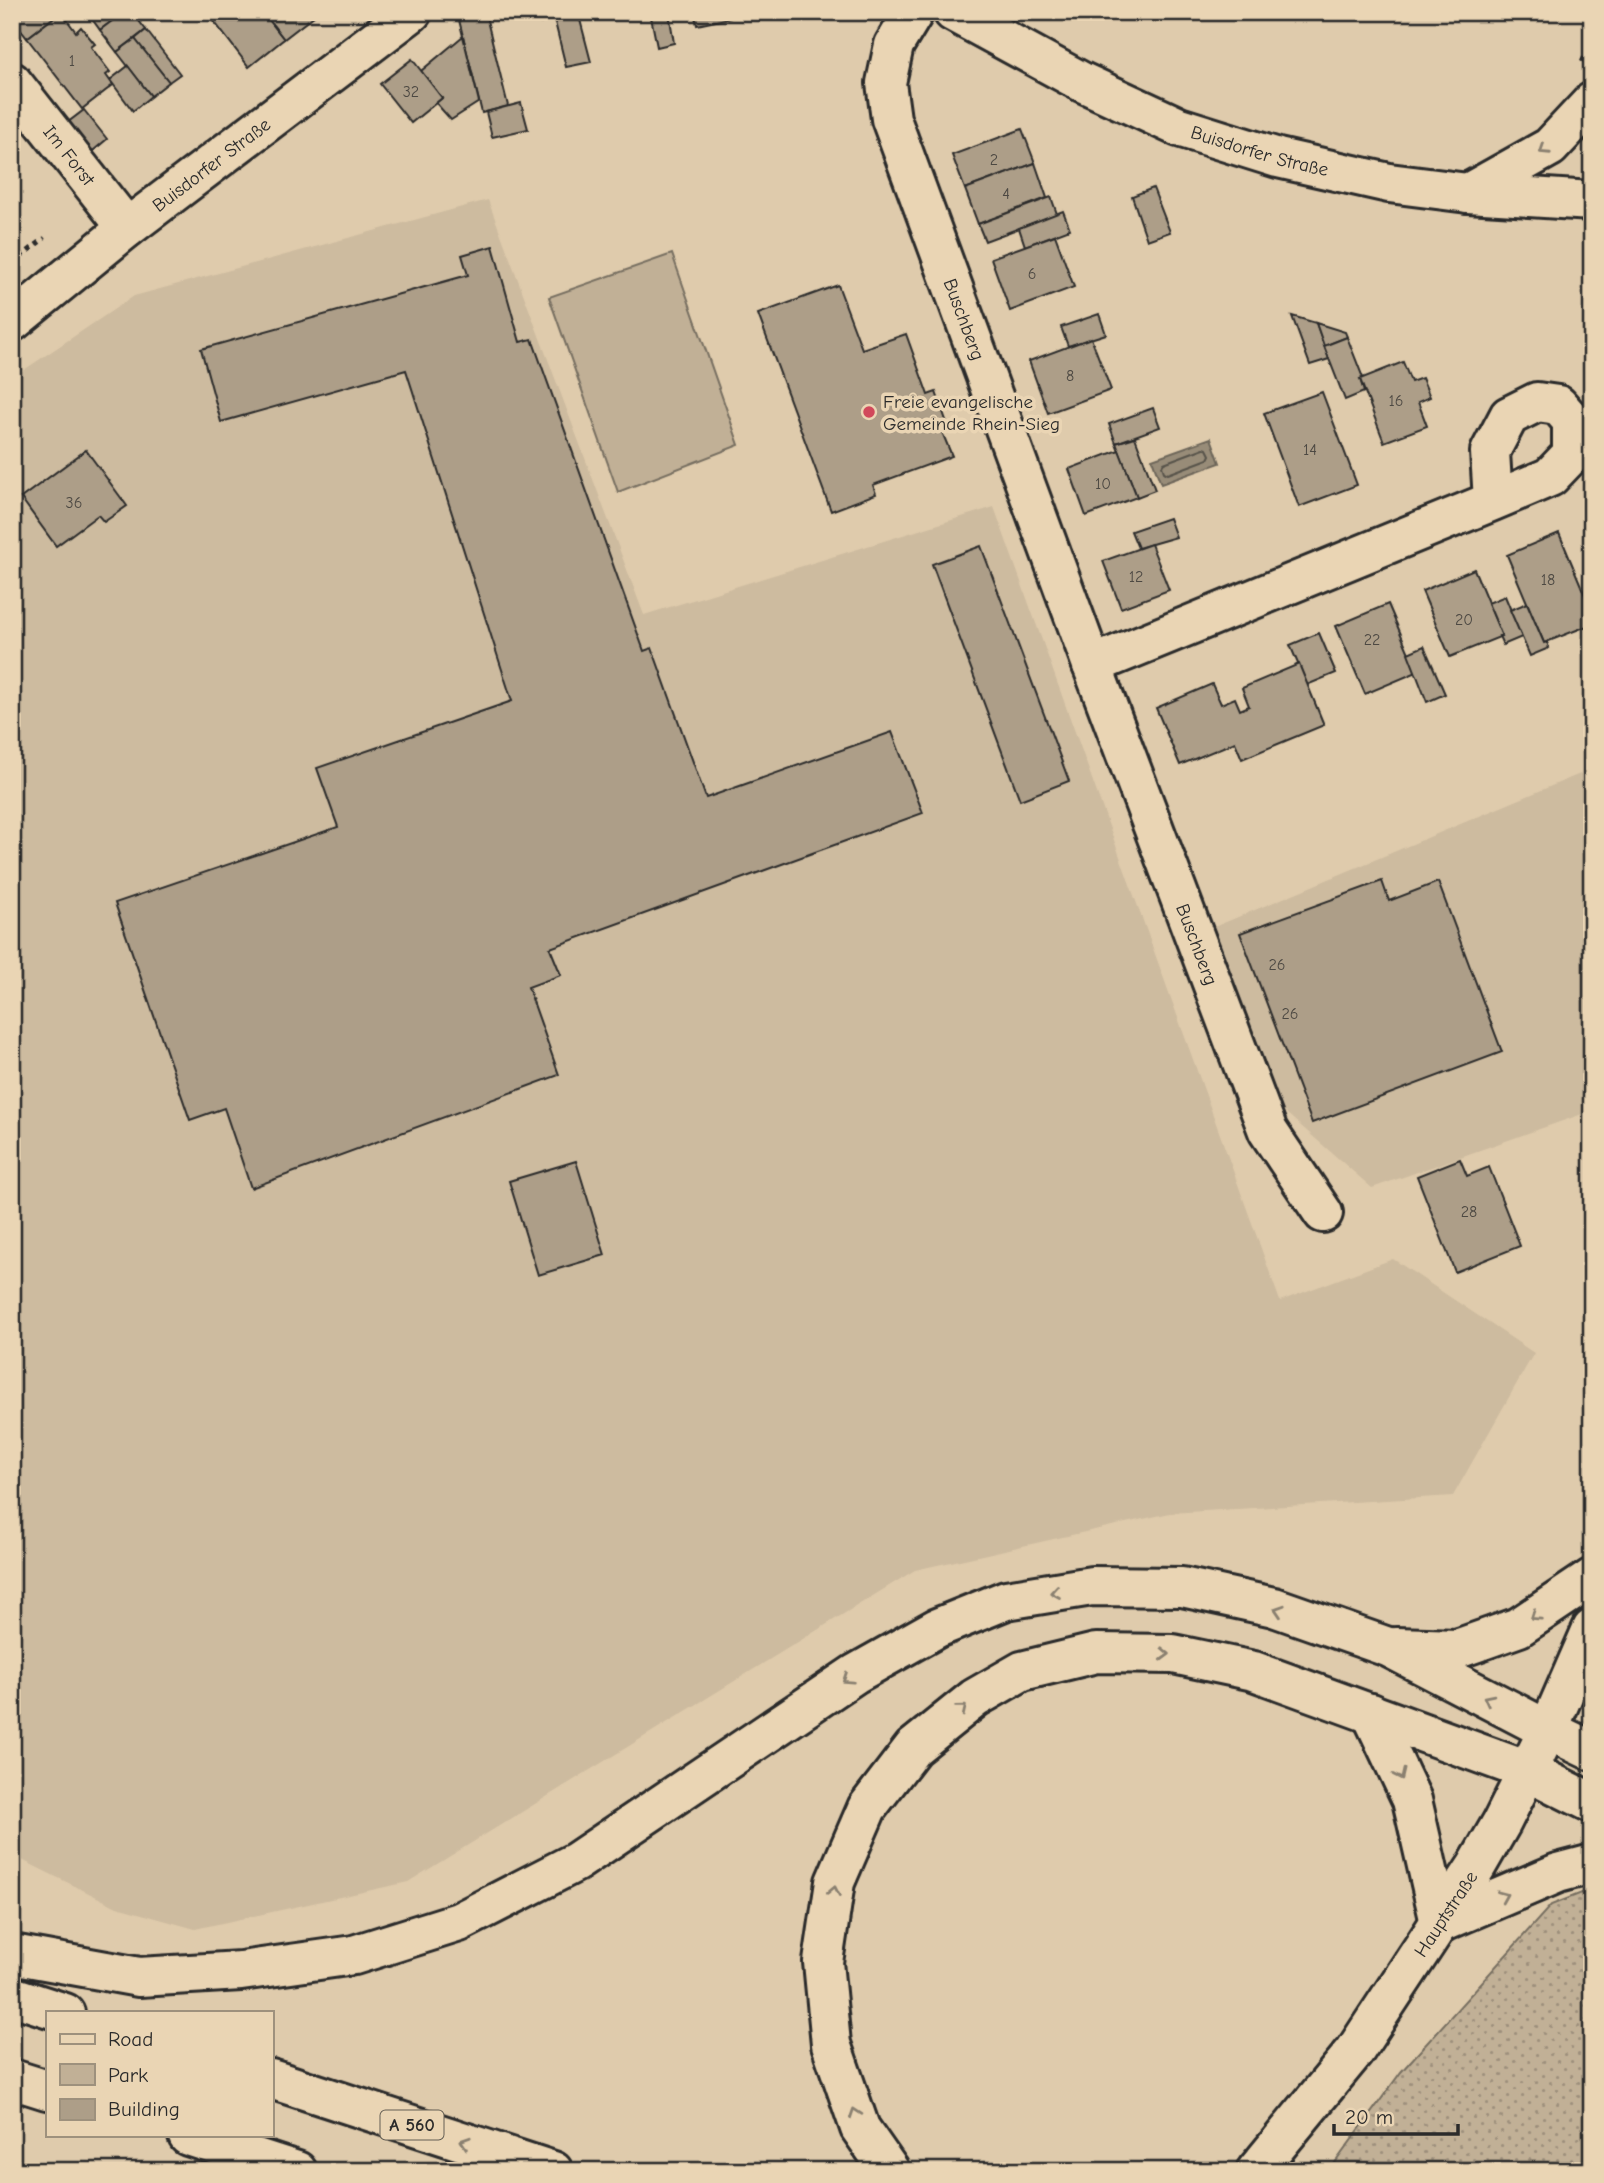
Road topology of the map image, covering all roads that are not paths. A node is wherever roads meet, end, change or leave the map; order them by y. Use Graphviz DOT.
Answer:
graph roads {
  1 [pos="412,12"];
  2 [pos="914,12"];
  3 [pos="953,12"];
  4 [pos="12,82"];
  5 [pos="1592,102"];
  6 [pos="1468,193"];
  7 [pos="1592,201"];
  8 [pos="127,228"];
  9 [pos="12,321"];
  10 [pos="1493,501"];
  11 [pos="1092,665"];
  12 [pos="1323,1213"];
  13 [pos="1592,1578"];
  14 [pos="1592,1629"];
  15 [pos="1388,1647"];
  16 [pos="1371,1713"];
  17 [pos="1549,1730"];
  18 [pos="1592,1751"];
  19 [pos="1528,1771"];
  20 [pos="1592,1803"];
  21 [pos="1592,1864"];
  22 [pos="1440,1923"];
  23 [pos="12,1954"];
  24 [pos="12,1996"];
  25 [pos="59,2011"];
  26 [pos="12,2079"];
  27 [pos="273,2080"];
  28 [pos="46,2090"];
  29 [pos="194,2138"];
  30 [pos="297,2171"];
  31 [pos="553,2171"];
  32 [pos="890,2171"];
  33 [pos="1256,2171"];
  1 -- 8 [label="main road, Buisdorfer Straße"];
  2 -- 11 [label="main road, Buschberg"];
  3 -- 6 [label="main road, Buisdorfer Straße"];
  4 -- 8 [label="main road, Im Forst"];
  5 -- 6 [label="main road, one-way"];
  6 -- 7 [label="main road, Buisdorfer Straße"];
  8 -- 9 [label="main road, Buisdorfer Straße"];
  10 -- 11 [label="main road"];
  11 -- 12 [label="main road, Buschberg"];
  13 -- 15 [label="main road, one-way"];
  14 -- 17 [label="main road, Hauptstraße"];
  17 -- 15 [label="main road, one-way"];
  15 -- 23 [label="main road, one-way"];
  16 -- 19 [label="main road"];
  16 -- 22 [label="main road, one-way"];
  32 -- 16 [label="main road, one-way"];
  17 -- 18 [label="main road"];
  17 -- 19 [label="main road, Hauptstraße"];
  19 -- 20 [label="main road"];
  19 -- 22 [label="main road, Hauptstraße"];
  22 -- 21 [label="main road, one-way"];
  22 -- 33 [label="main road, Hauptstraße"];
  24 -- 25 [label="main road"];
  26 -- 28 [label="main road"];
  31 -- 27 [label="main road, A 560, one-way"];
  29 -- 30 [label="main road"];
}
